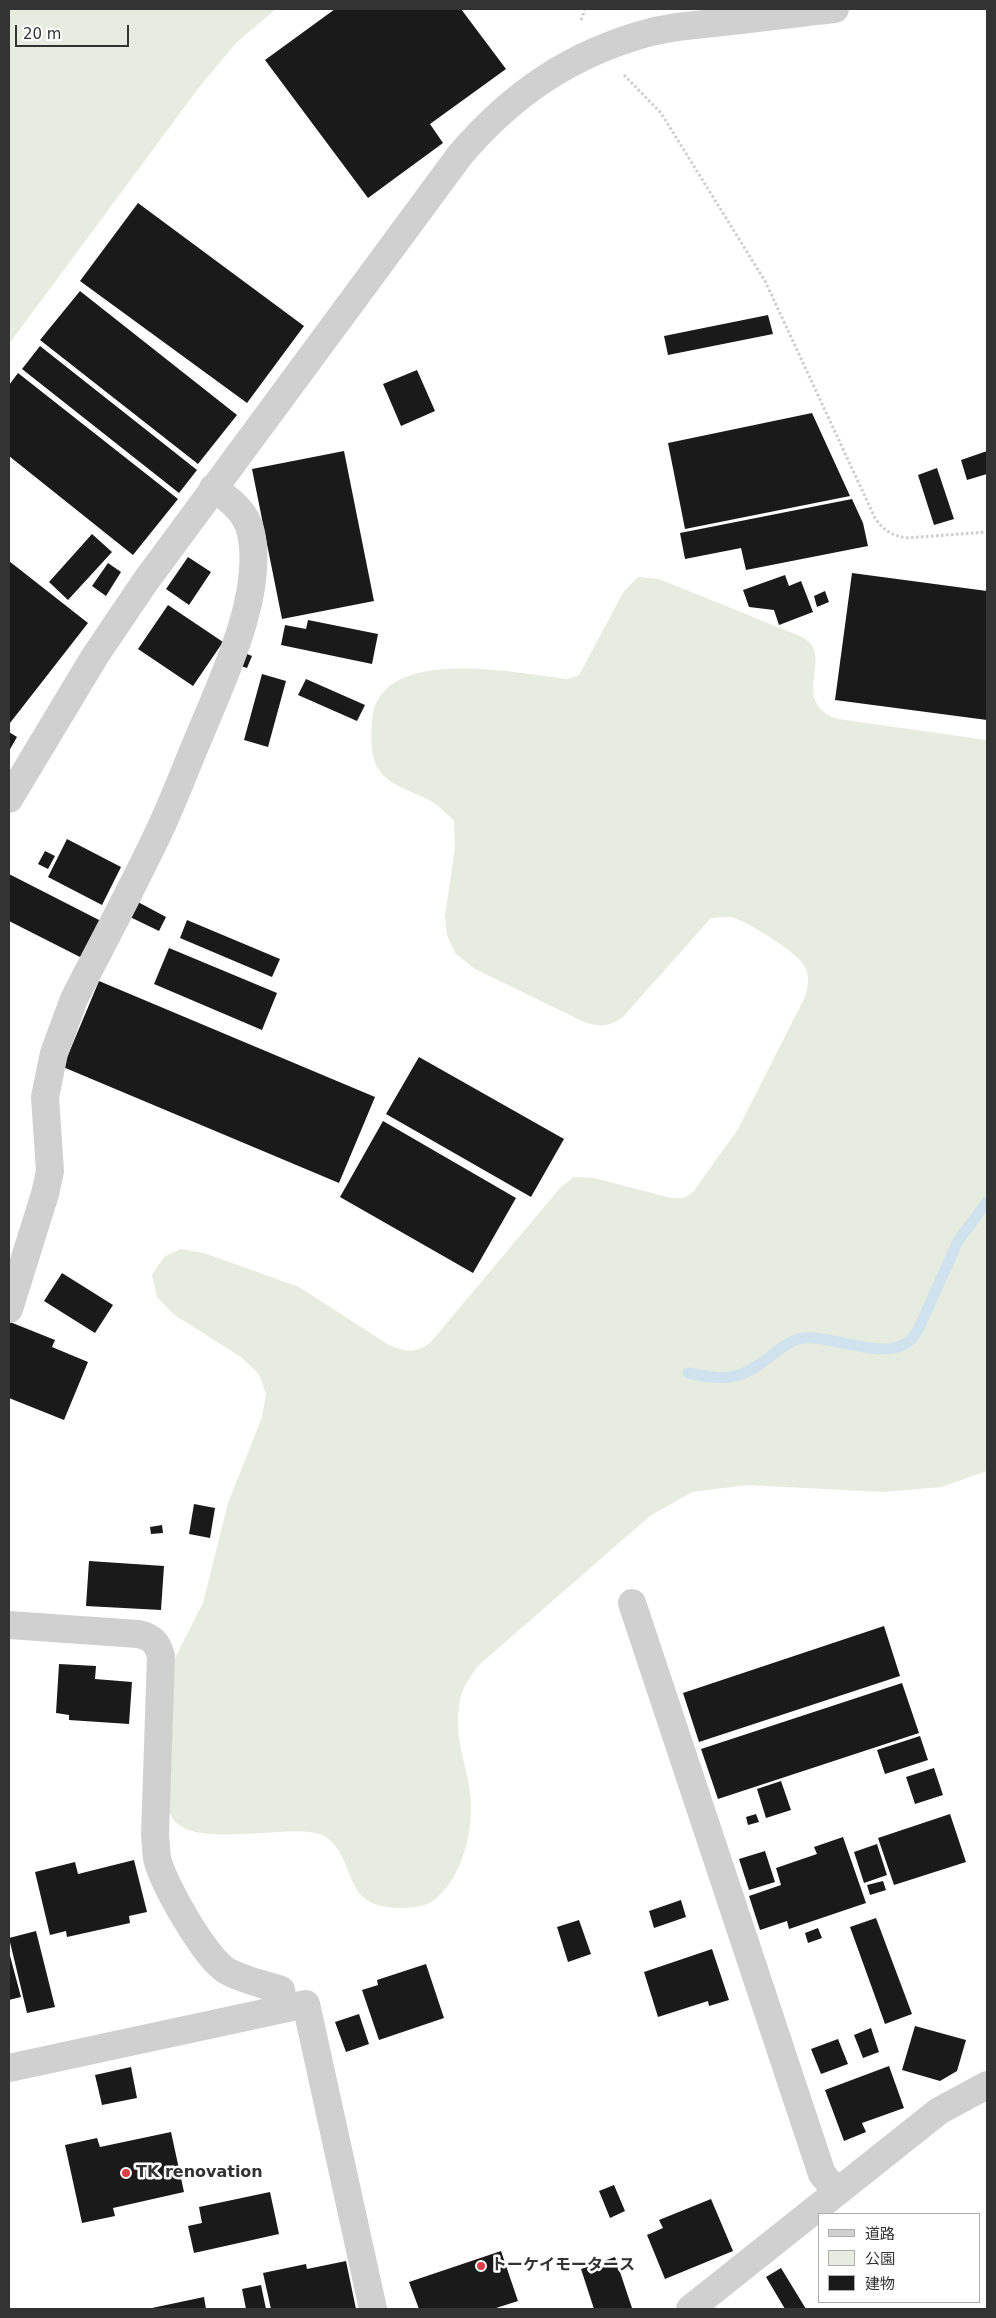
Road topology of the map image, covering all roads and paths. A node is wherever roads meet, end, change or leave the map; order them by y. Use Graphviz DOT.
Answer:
graph roads {
  1 [pos="835,9"];
  2 [pos="610,45"];
  3 [pos="213,488"];
  4 [pos="987,532"];
  5 [pos="9,799"];
  6 [pos="9,1309"];
  7 [pos="632,1603"];
  8 [pos="9,1626"];
  9 [pos="284,2008"];
  10 [pos="9,2068"];
  11 [pos="987,2085"];
  12 [pos="837,2192"];
  13 [pos="373,2309"];
  14 [pos="690,2309"];
  1 -- 2 [label="street"];
  2 -- 3 [label="street"];
  2 -- 4 [label="path"];
  3 -- 5 [label="street"];
  3 -- 6 [label="street"];
  7 -- 12 [label="street"];
  8 -- 9 [label="street"];
  9 -- 10 [label="street"];
  9 -- 13 [label="street"];
  11 -- 12 [label="street"];
  12 -- 14 [label="street"];
}
